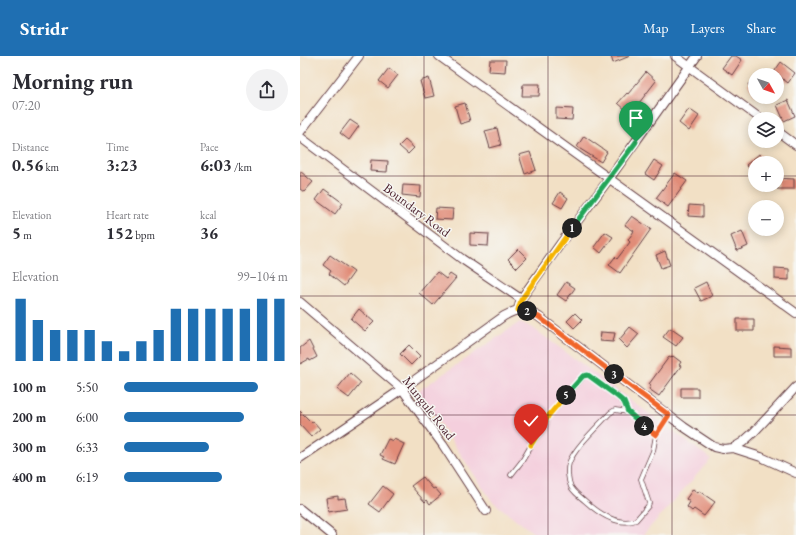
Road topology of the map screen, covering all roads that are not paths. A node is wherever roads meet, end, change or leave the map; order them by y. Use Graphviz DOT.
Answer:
graph roads {
  1 [pos="359,56"];
  2 [pos="439,56"];
  3 [pos="675,56"];
  4 [pos="697,56"];
  5 [pos="689,66"];
  6 [pos="751,112"];
  7 [pos="300,132"];
  8 [pos="784,136"];
  9 [pos="300,137"];
  10 [pos="796,145"];
  11 [pos="609,179"];
  12 [pos="521,300"];
  13 [pos="300,302"];
  14 [pos="518,310"];
  15 [pos="796,313"];
  16 [pos="402,388"];
  17 [pos="795,389"];
  18 [pos="628,412"];
  19 [pos="669,415"];
  20 [pos="656,435"];
  21 [pos="733,448"];
  22 [pos="300,458"];
  23 [pos="796,473"];
  24 [pos="511,475"];
  25 [pos="300,509"];
  26 [pos="486,511"];
  27 [pos="332,535"];
  1 -- 7 [label="street"];
  2 -- 11 [label="street"];
  3 -- 5 [label="street"];
  4 -- 5 [label="street"];
  5 -- 6 [label="street"];
  5 -- 11 [label="street"];
  8 -- 10 [label="street"];
  9 -- 12 [label="street, Boundary Road"];
  11 -- 12 [label="street"];
  11 -- 15 [label="street"];
  12 -- 14 [label="street"];
  13 -- 16 [label="street, Mungule Road"];
  14 -- 16 [label="street"];
  14 -- 19 [label="street"];
  16 -- 22 [label="street"];
  16 -- 26 [label="street, Mungule Road"];
  17 -- 21 [label="street"];
  18 -- 20 [label="lane"];
  18 -- 20 [label="lane"];
  18 -- 24 [label="lane"];
  19 -- 20 [label="lane"];
  19 -- 21 [label="street"];
  21 -- 23 [label="street"];
  25 -- 27 [label="street"];
}
